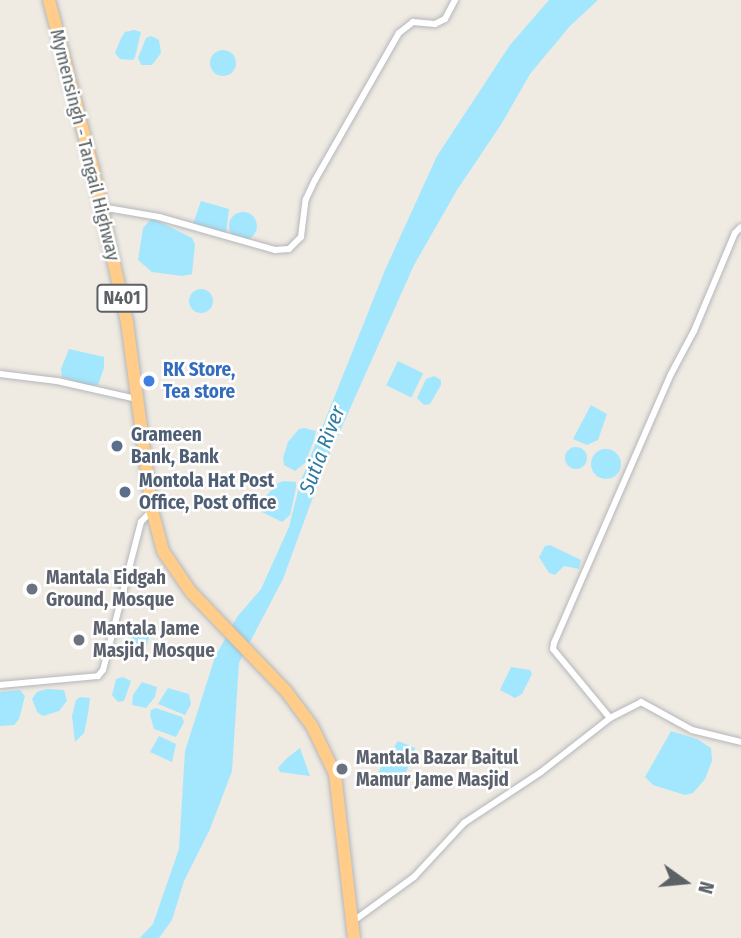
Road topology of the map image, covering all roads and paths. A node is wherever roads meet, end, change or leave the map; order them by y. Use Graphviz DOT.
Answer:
graph roads {
  1 [pos="49,0"];
  2 [pos="455,0"];
  3 [pos="102,207"];
  4 [pos="741,227"];
  5 [pos="0,374"];
  6 [pos="136,399"];
  7 [pos="152,510"];
  8 [pos="0,685"];
  9 [pos="610,718"];
  10 [pos="741,742"];
  11 [pos="352,933"];
  1 -- 3 [label="highway, Mymensingh - Tangail Highway / N401"];
  2 -- 3 [label="street"];
  3 -- 6 [label="highway, Mymensingh - Tangail Highway / N401"];
  4 -- 9 [label="street"];
  5 -- 6 [label="street"];
  6 -- 7 [label="highway, Mymensingh - Tangail Highway / N401"];
  7 -- 8 [label="street"];
  7 -- 11 [label="highway, Mymensingh - Tangail Highway / N401"];
  9 -- 10 [label="street"];
  9 -- 11 [label="street"];
}
